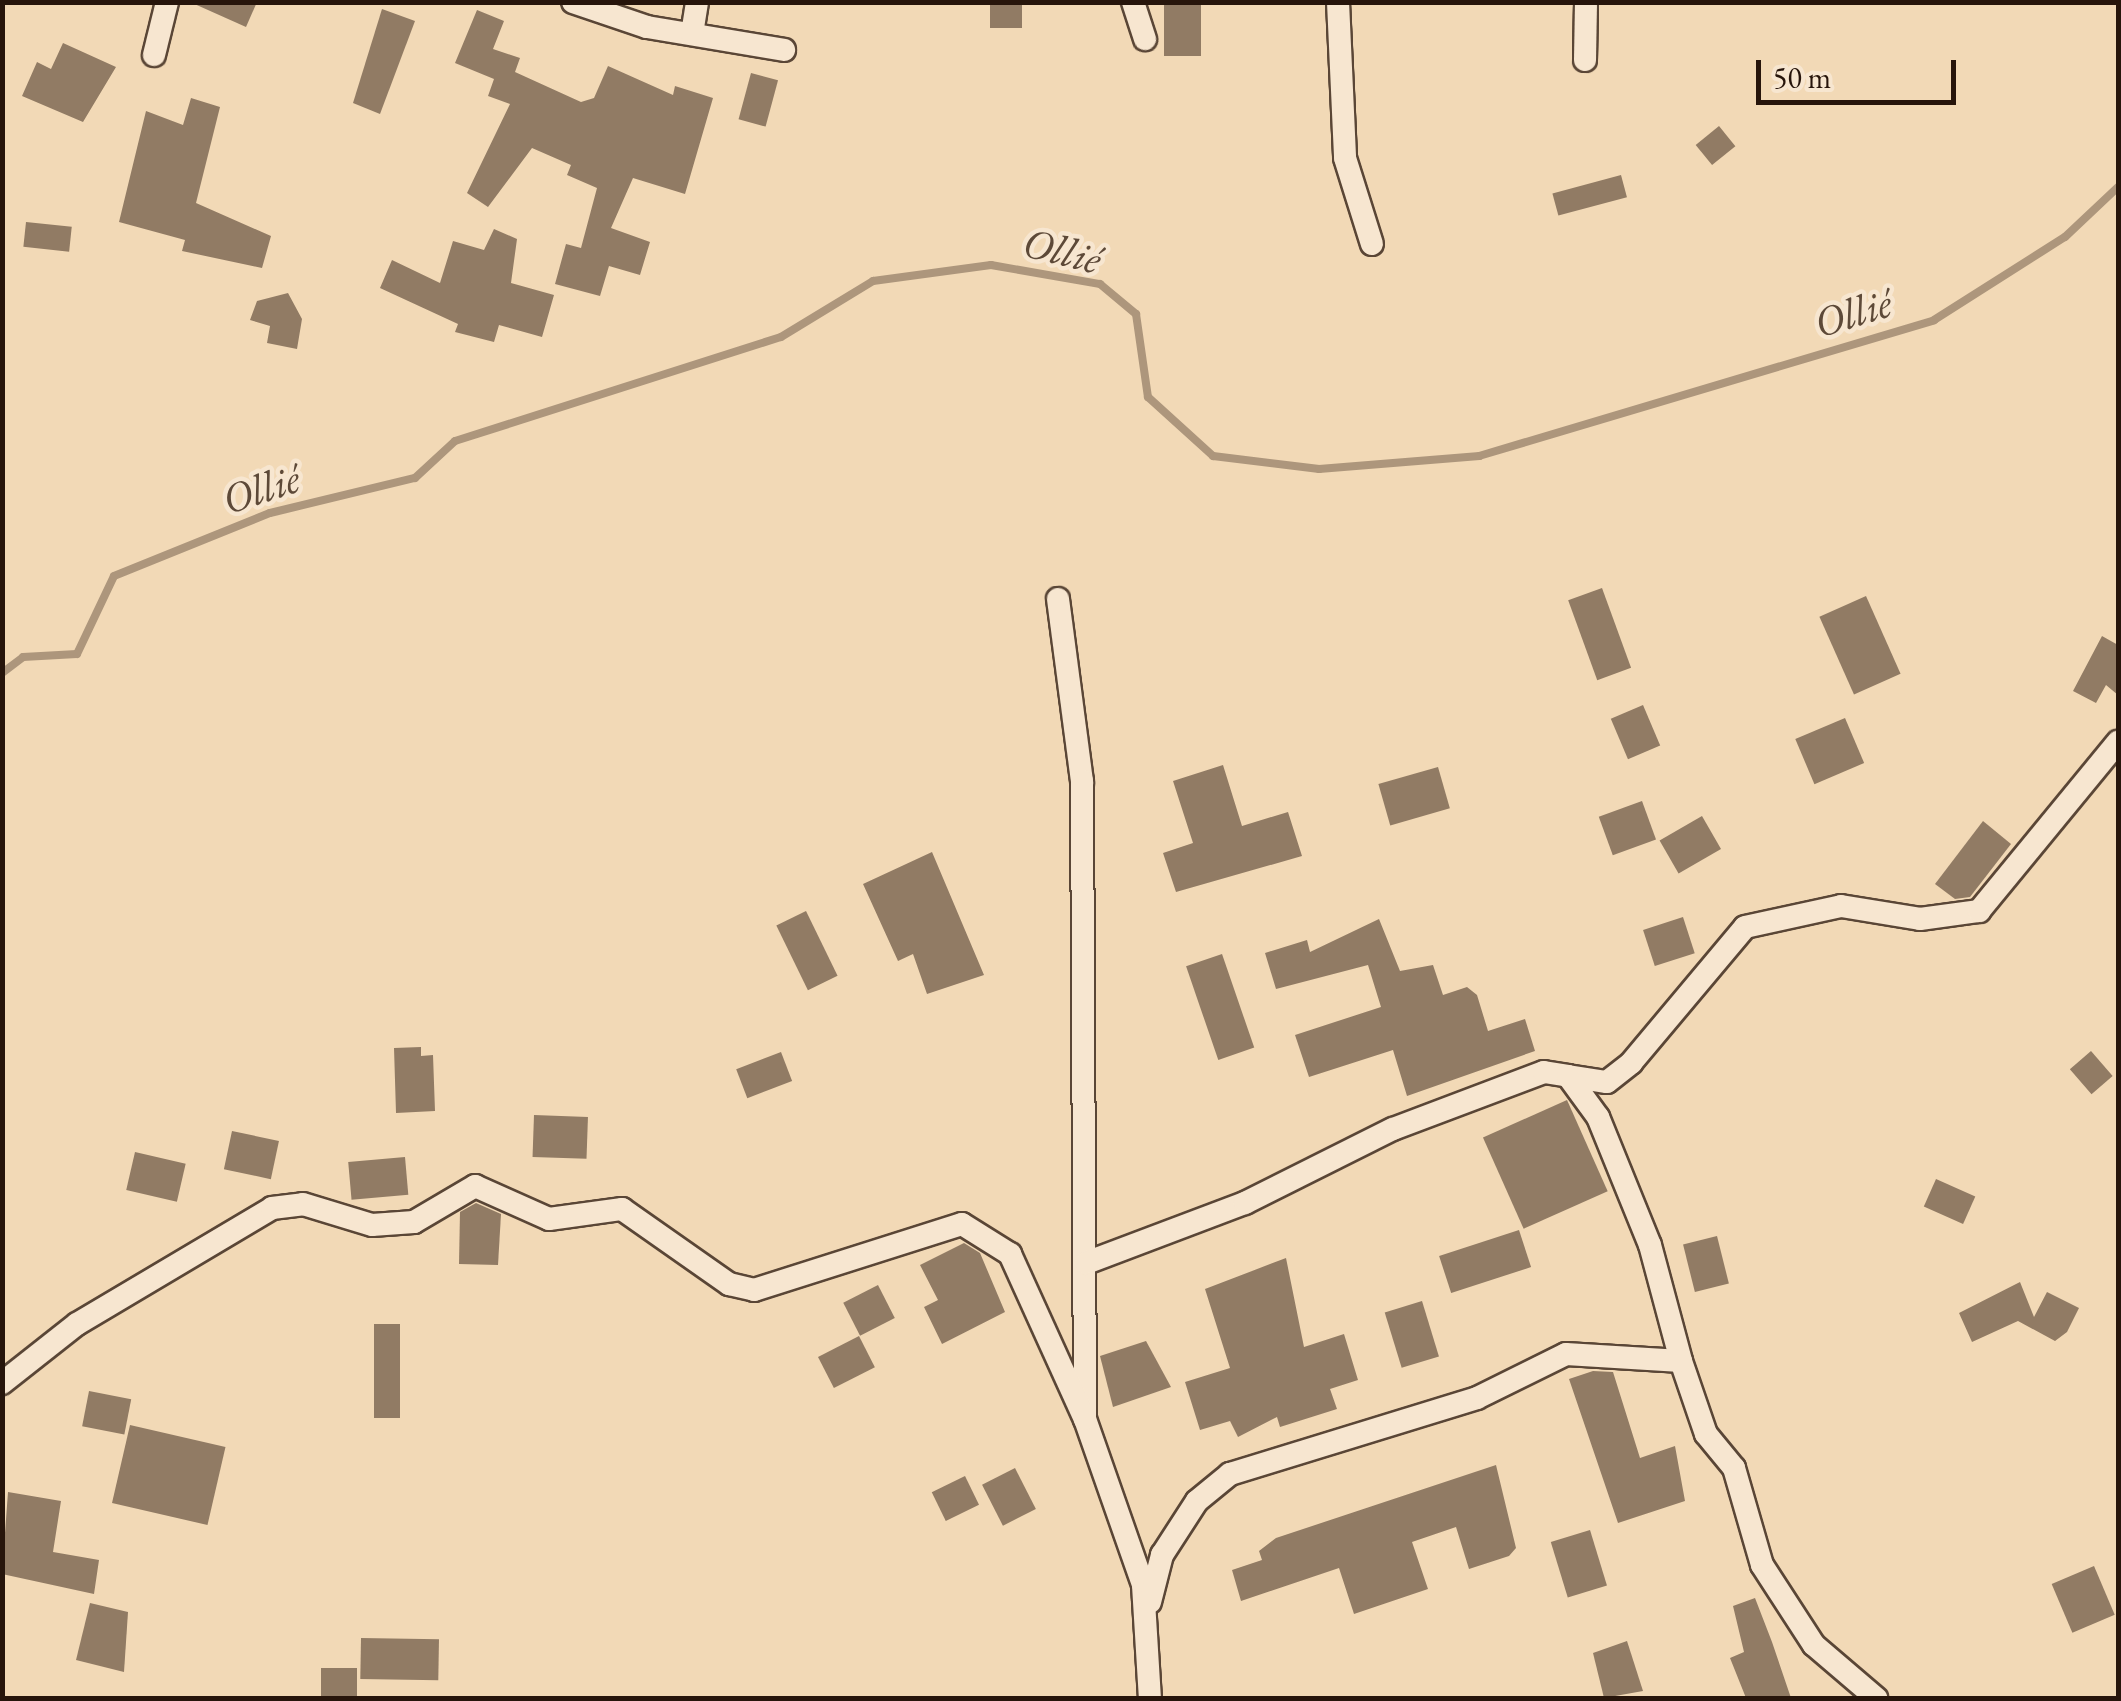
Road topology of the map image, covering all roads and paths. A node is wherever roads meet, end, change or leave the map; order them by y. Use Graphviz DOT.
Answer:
graph roads {
  1 [pos="166,2"];
  2 [pos="573,2"];
  3 [pos="697,2"];
  4 [pos="1133,2"];
  5 [pos="1338,2"];
  6 [pos="1586,2"];
  7 [pos="692,34"];
  8 [pos="1144,39"];
  9 [pos="784,50"];
  10 [pos="154,55"];
  11 [pos="1585,60"];
  12 [pos="1372,244"];
  13 [pos="1058,599"];
  14 [pos="2118,742"];
  15 [pos="1568,1076"];
  16 [pos="1086,1263"];
  17 [pos="1680,1361"];
  18 [pos="2,1383"];
  19 [pos="1085,1419"];
  20 [pos="1145,1620"];
  21 [pos="1150,1698"];
  22 [pos="1876,1698"];
  1 -- 10 [label="street"];
  2 -- 7 [label="street"];
  3 -- 7 [label="street"];
  4 -- 8 [label="street"];
  5 -- 12 [label="street"];
  6 -- 11 [label="street"];
  7 -- 9 [label="street"];
  13 -- 16 [label="street"];
  14 -- 15 [label="street"];
  15 -- 16 [label="street"];
  15 -- 17 [label="street"];
  16 -- 19 [label="street"];
  17 -- 20 [label="street"];
  17 -- 22 [label="street"];
  18 -- 19 [label="street"];
  19 -- 20 [label="street"];
  20 -- 21 [label="street"];
}
